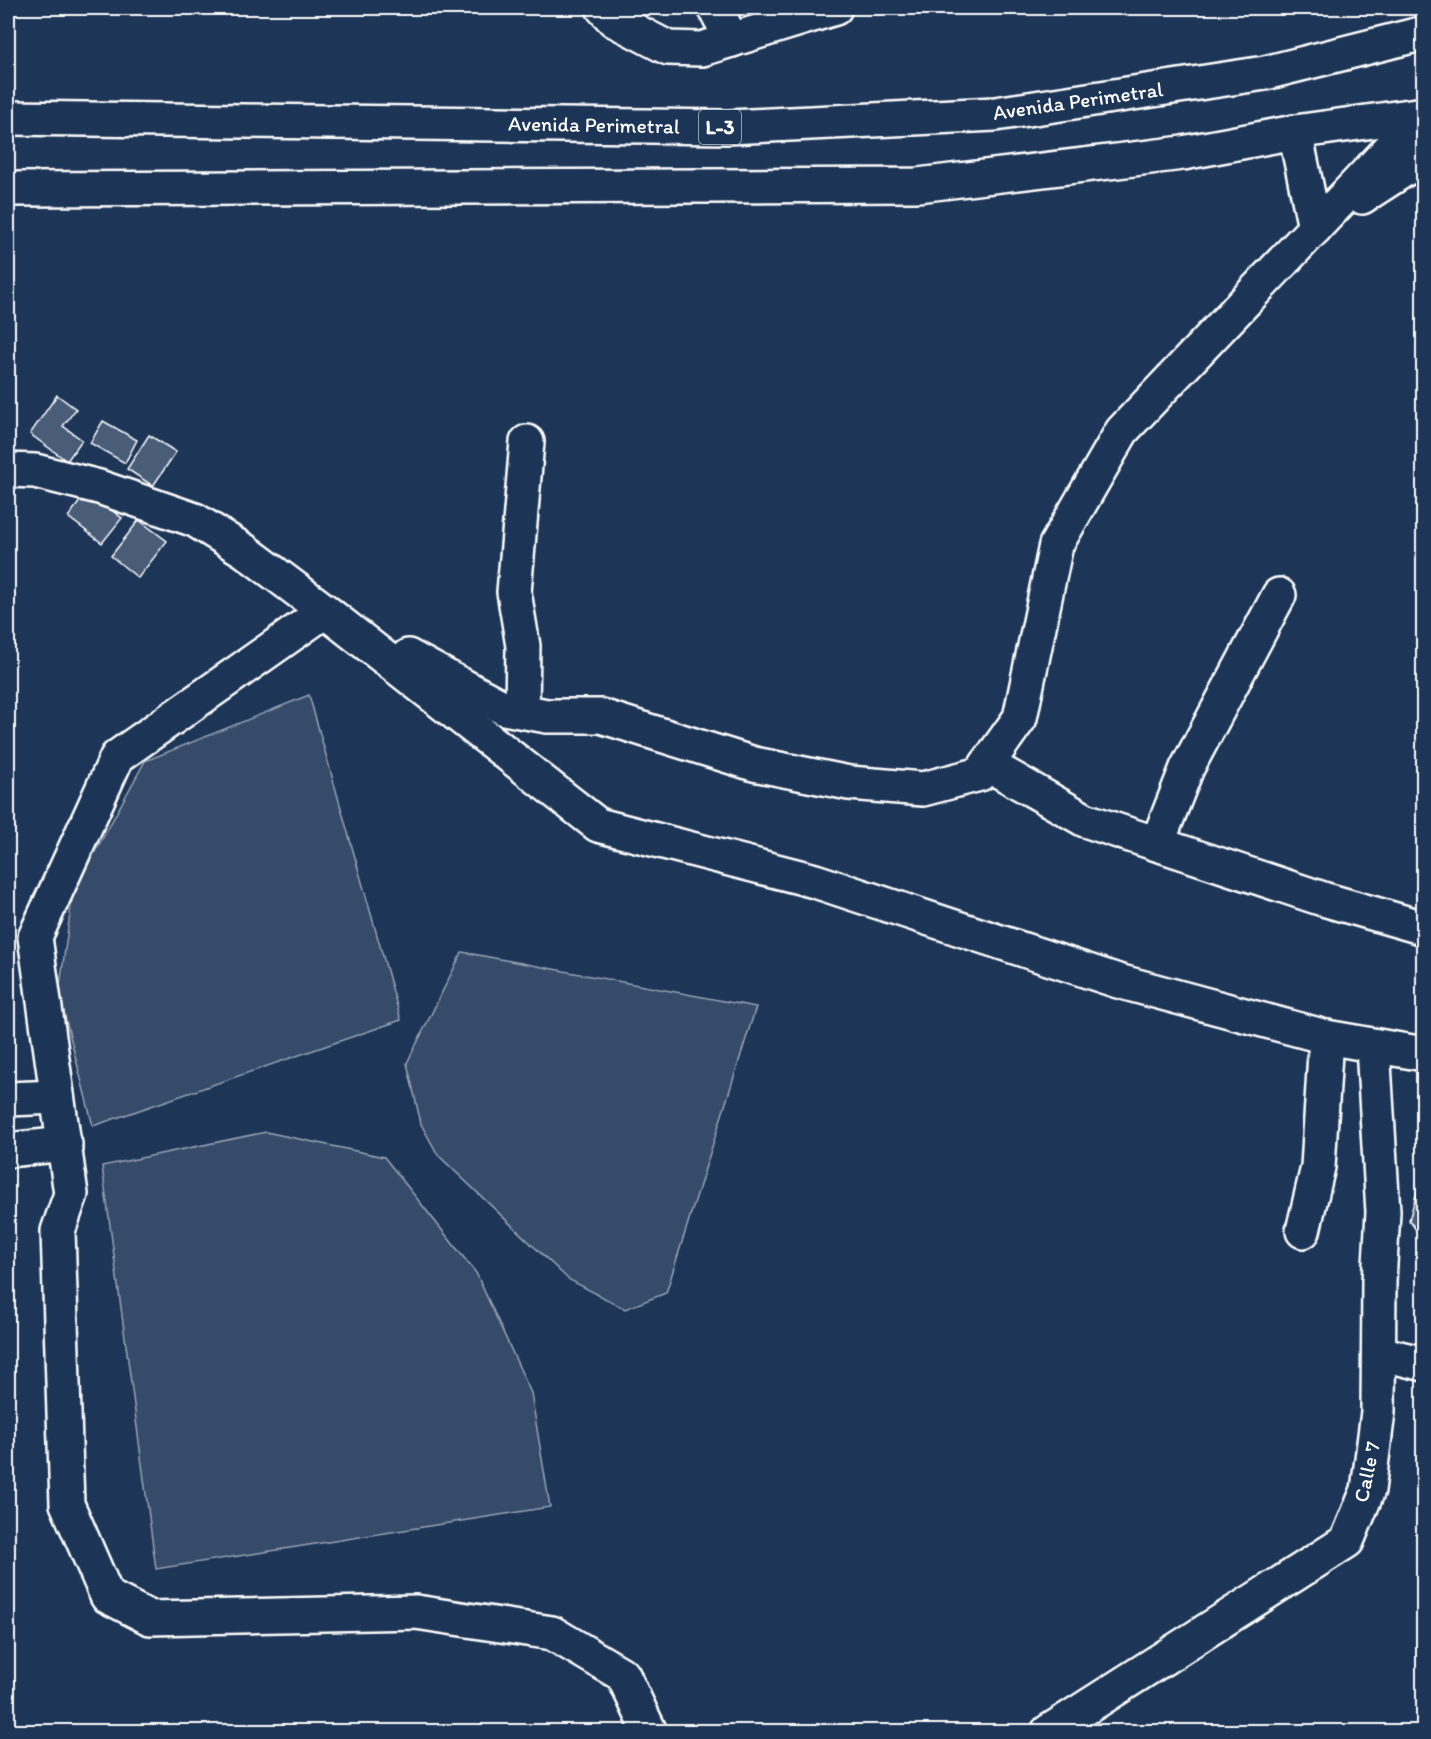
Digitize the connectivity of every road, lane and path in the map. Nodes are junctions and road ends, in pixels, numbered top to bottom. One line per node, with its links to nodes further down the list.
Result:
1 (603, 8): 5 (main road)
2 (715, 8): 5 (main road)
3 (835, 8): 5 (main road)
4 (1424, 33): 7 (main road, Avenida Perimetral / L-3)
5 (732, 40)
6 (1423, 114): 8 (main road); 11 (main road)
7 (8, 118)
8 (1295, 132): 10 (main road); 11 (main road)
9 (1424, 156): 11 (main road)
10 (8, 189)
11 (1315, 228): 17 (main road)
12 (527, 442): 16 (main road)
13 (8, 470): 15 (main road)
14 (1280, 595): 18 (main road)
15 (325, 611): 16 (main road); 20 (main road); 23 (main road)
16 (522, 711): 17 (main road)
17 (987, 764): 18 (main road)
18 (1158, 844): 19 (main road)
19 (1424, 928)
20 (1326, 1037): 21 (main road); 27 (main road)
21 (1373, 1047): 22 (main road); 28 (main road, Calle 7)
22 (1424, 1054)
23 (57, 1097): 24 (main road); 25 (main road)
24 (8, 1099)
25 (64, 1144): 26 (main road); 30 (main road)
26 (8, 1150)
27 (1303, 1231)
28 (1379, 1353): 29 (main road); 31 (main road, Calle 7)
29 (1424, 1364)
30 (650, 1731)
31 (1048, 1731)

